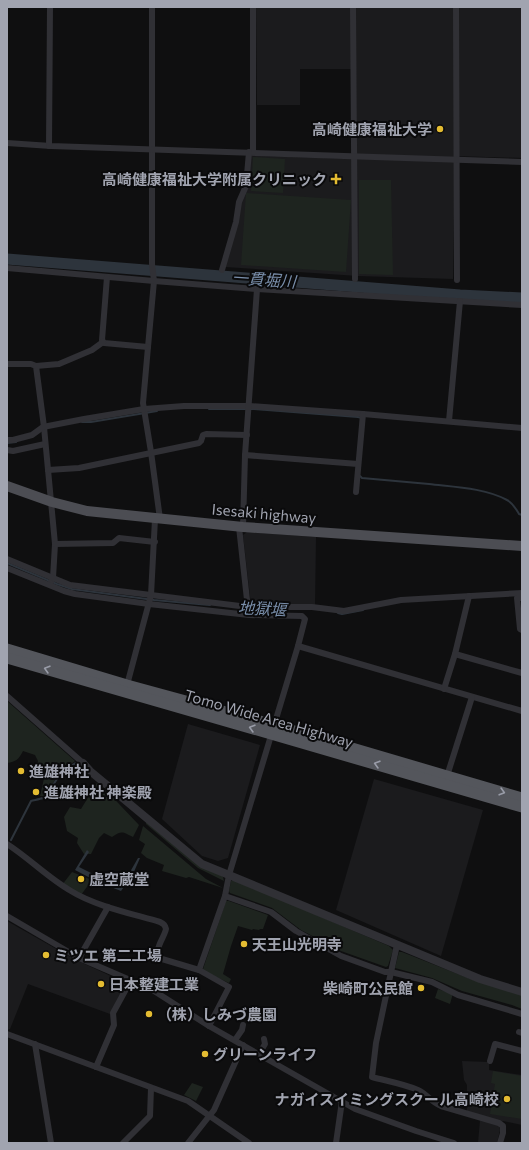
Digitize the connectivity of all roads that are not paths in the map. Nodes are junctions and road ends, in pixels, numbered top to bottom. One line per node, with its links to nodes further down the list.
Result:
1 (50, 7): 7 (street)
2 (152, 7): 8 (street)
3 (253, 7): 9 (street)
4 (352, 7): 10 (street)
5 (456, 7): 11 (street)
6 (7, 143): 7 (street)
7 (49, 146): 8 (street)
8 (151, 149): 9 (street); 17 (street)
9 (251, 152): 10 (street); 14 (street)
10 (354, 155): 11 (street); 16 (street)
11 (458, 159): 12 (street); 18 (street)
12 (522, 162)
13 (7, 268): 15 (street)
14 (222, 270)
15 (107, 277): 17 (street); 22 (street)
16 (355, 279)
17 (153, 280): 19 (street); 23 (street)
18 (457, 280)
19 (257, 289): 20 (street); 26 (street)
20 (460, 301): 21 (street); 29 (street)
21 (522, 305)
22 (103, 342): 23 (street); 25 (street)
23 (148, 347): 27 (street)
24 (7, 364): 25 (street)
25 (36, 366): 30 (street)
26 (249, 406): 27 (street); 28 (street); 32 (street)
27 (144, 409): 30 (street); 36 (street)
28 (363, 414): 29 (street); 38 (street)
29 (449, 422): 31 (street)
30 (44, 427): 33 (street); 34 (street)
31 (522, 428)
32 (247, 435): 36 (street); 37 (street)
33 (7, 440)
34 (45, 444): 35 (street); 39 (street)
35 (7, 450)
36 (151, 452): 39 (street); 43 (street)
37 (245, 455): 38 (street); 44 (street)
38 (358, 464): 41 (street)
39 (48, 470): 42 (street)
40 (7, 486): 42 (main road, Isesaki highway)
41 (356, 492)
42 (52, 502): 43 (main road, Isesaki highway); 46 (street)
43 (158, 519): 44 (main road, Isesaki highway); 45 (street)
44 (241, 527): 47 (main road, Isesaki highway); 57 (street)
45 (154, 542): 46 (street); 53 (street)
46 (55, 544): 50 (street)
47 (522, 546)
48 (7, 559): 50 (street)
49 (7, 568): 51 (street)
50 (53, 578): 51 (street); 53 (street)
51 (50, 585): 56 (street)
52 (522, 593): 54 (street)
53 (151, 595): 56 (street); 57 (street)
54 (469, 596): 57 (street); 62 (street)
55 (522, 598): 59 (street)
56 (149, 604): 58 (street); 65 (street)
57 (248, 606): 58 (street)
58 (249, 615): 60 (street)
59 (522, 630)
60 (298, 646): 66 (street); 70 (street)
61 (7, 649): 65 (highway, Tomo Wide Area Highway)
62 (455, 654): 64 (street); 66 (street)
63 (7, 658): 70 (highway, Tomo Wide Area Highway, one-way to 63)
64 (522, 673)
65 (127, 685): 70 (highway, Tomo Wide Area Highway)
66 (444, 689): 68 (street)
67 (7, 696): 71 (street)
68 (472, 697): 69 (street); 72 (street)
69 (522, 711)
70 (273, 729): 72 (highway, Tomo Wide Area Highway); 74 (highway, Tomo Wide Area Highway, one-way to 70); 76 (street)
71 (83, 763): 76 (street)
72 (447, 776): 73 (highway, Tomo Wide Area Highway, one-way to 73)
73 (522, 798)
74 (522, 807)
75 (7, 844): 78 (street)
76 (229, 875): 77 (street); 80 (street)
77 (225, 896): 82 (street); 83 (street)
78 (108, 907): 81 (street); 82 (street)
79 (7, 916): 81 (street)
80 (397, 945): 83 (street); 85 (street)
81 (79, 958): 84 (street)
82 (199, 970): 88 (street)
83 (391, 972): 86 (street); 107 (street)
84 (131, 980): 88 (street); 97 (street)
85 (522, 992)
86 (522, 1014)
87 (243, 1025): 91 (street)
88 (210, 1026): 91 (street)
89 (7, 1034): 92 (street)
90 (264, 1038): 95 (street)
91 (235, 1040): 93 (street)
92 (34, 1044): 97 (street); 101 (street)
93 (243, 1045): 95 (street); 100 (street)
94 (522, 1051): 96 (street)
95 (260, 1054): 99 (street)
96 (490, 1061)
97 (96, 1067): 98 (street)
98 (151, 1088): 100 (street); 102 (street)
99 (342, 1101): 105 (street); 106 (street)
100 (210, 1116): 103 (street); 104 (street)
101 (51, 1143)
102 (123, 1143)
103 (188, 1143)
104 (249, 1143)
105 (336, 1143)
106 (454, 1143)
107 (500, 1143)

